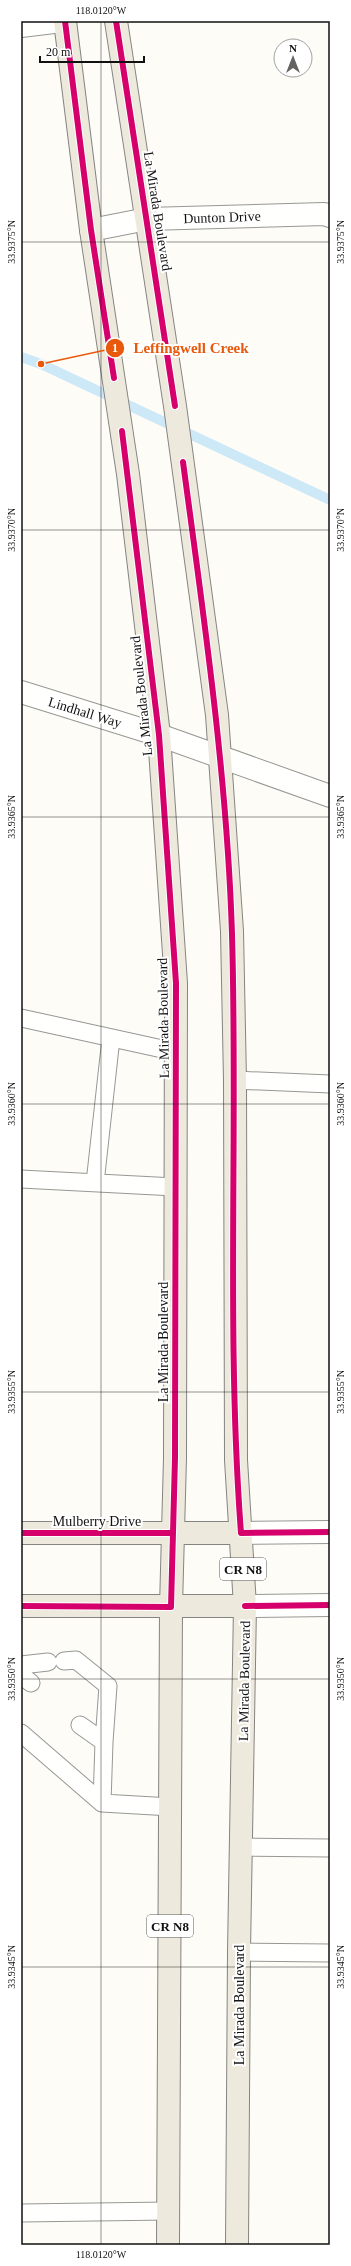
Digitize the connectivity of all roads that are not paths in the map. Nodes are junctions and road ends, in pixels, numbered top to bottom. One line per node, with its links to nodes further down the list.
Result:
1 (62, 21): 4 (street)
2 (65, 21): 7 (main road, La Mirada Boulevard / CR N8)
3 (116, 21): 6 (main road, La Mirada Boulevard / CR N8)
4 (21, 26)
5 (330, 216): 6 (street, Dunton Drive)
6 (147, 219): 7 (street, Dunton Drive); 10 (main road, La Mirada Boulevard / CR N8)
7 (91, 230): 9 (main road, La Mirada Boulevard / CR N8)
8 (21, 692): 9 (street, Lindhall Way)
9 (158, 735): 10 (street, Lindhall Way); 14 (main road, La Mirada Boulevard / CR N8)
10 (221, 757): 11 (street, Lindhall Way); 15 (main road, La Mirada Boulevard / CR N8)
11 (330, 796)
12 (21, 1018): 13 (lane)
13 (111, 1038): 14 (lane); 18 (lane)
14 (176, 1052): 19 (main road, La Mirada Boulevard / CR N8)
15 (235, 1080): 16 (lane); 23 (main road, La Mirada Boulevard / CR N8)
16 (330, 1084)
17 (21, 1179): 18 (lane)
18 (95, 1183): 19 (lane)
19 (175, 1187): 22 (main road, La Mirada Boulevard / CR N8)
20 (330, 1532): 23 (street, Mulberry Drive)
21 (21, 1533): 22 (main road, Mulberry Drive)
22 (173, 1533): 23 (main road, Mulberry Drive); 27 (main road, La Mirada Boulevard / CR N8)
23 (241, 1533): 26 (main road, La Mirada Boulevard / CR N8)
24 (330, 1605): 26 (street)
25 (21, 1606): 27 (main road)
26 (245, 1606): 27 (main road); 34 (main road, La Mirada Boulevard / CR N8)
27 (170, 1607): 33 (main road, La Mirada Boulevard / CR N8)
28 (21, 1665): 31 (lane)
29 (80, 1725): 31 (lane)
30 (21, 1733): 32 (lane)
31 (104, 1742): 32 (lane)
32 (102, 1803): 33 (lane)
33 (170, 1807): 38 (main road, La Mirada Boulevard / CR N8)
34 (240, 1847): 35 (lane); 36 (main road, La Mirada Boulevard / CR N8)
35 (330, 1848)
36 (239, 1952): 37 (lane); 41 (main road, La Mirada Boulevard / CR N8)
37 (330, 1952)
38 (168, 2211): 39 (lane); 40 (main road, La Mirada Boulevard / CR N8)
39 (21, 2213)
40 (168, 2245)
41 (237, 2245)

